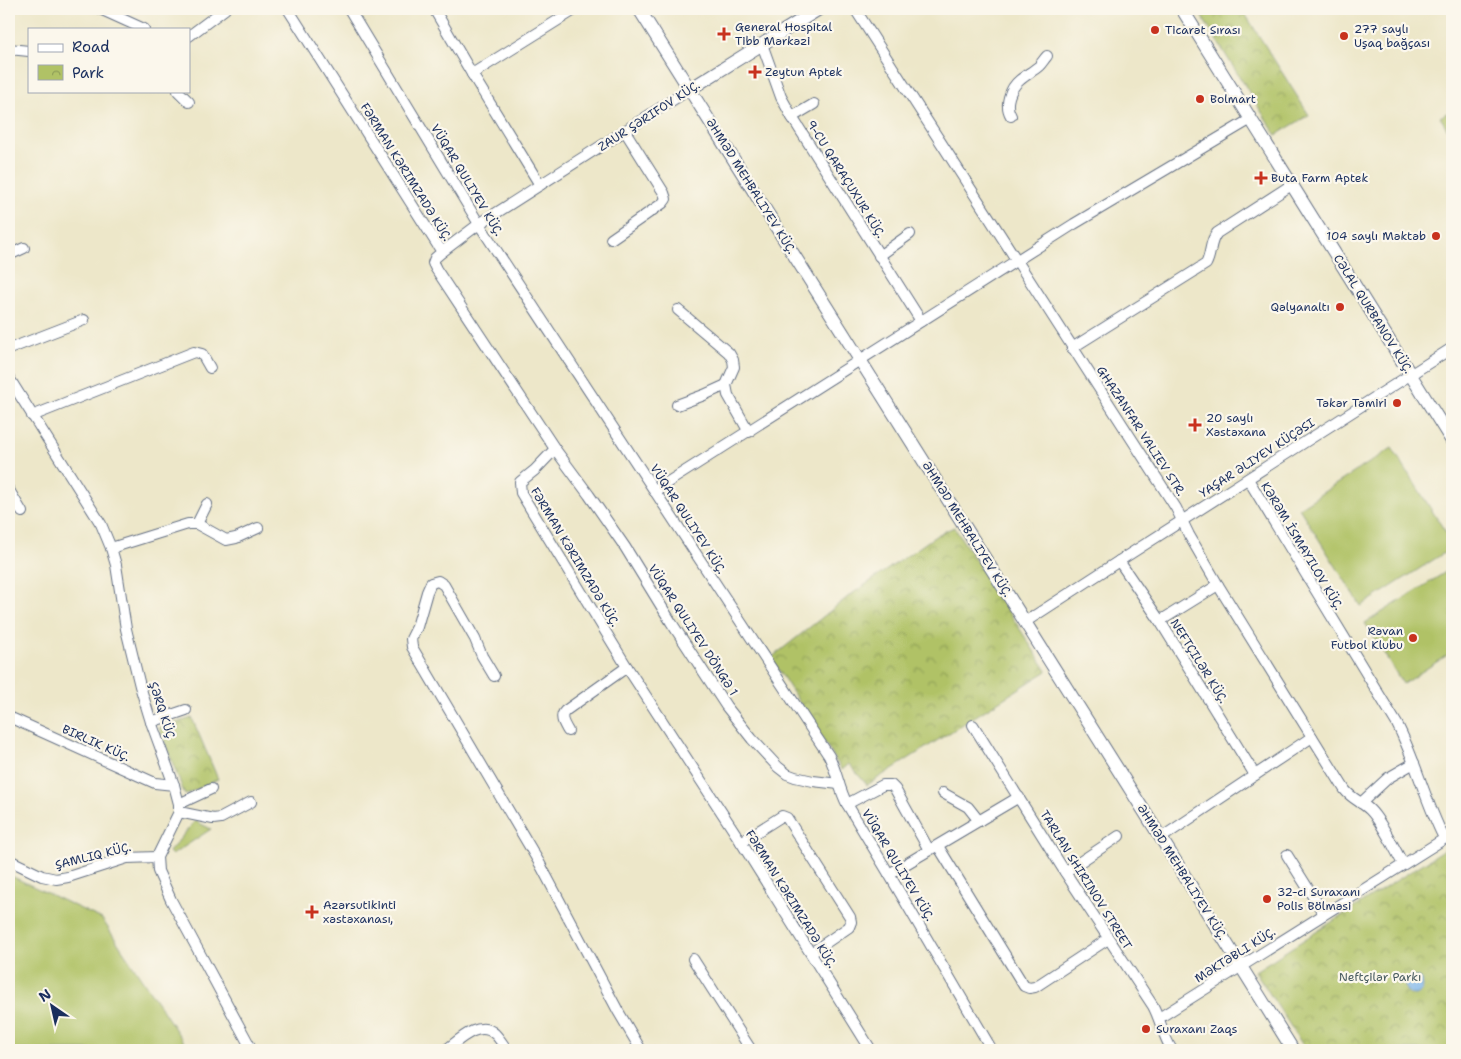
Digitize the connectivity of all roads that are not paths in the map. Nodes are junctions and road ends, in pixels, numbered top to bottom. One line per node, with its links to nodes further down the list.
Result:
1 (100, 9): 11 (street)
2 (225, 9): 12 (street)
3 (288, 9): 32 (street, FƏRMAN KƏRIMZADƏ KÜÇ.)
4 (349, 9): 28 (street, VÜQAR QULIYEV KÜÇ.)
5 (434, 9): 17 (street)
6 (576, 9): 17 (street)
7 (639, 9): 18 (street)
8 (819, 9): 13 (street, ZAUR ŞƏRIFOV KÜÇ.)
9 (855, 9): 35 (street, GHAZANFAR VALIEV STR.)
10 (1182, 9): 24 (street, CƏLAL QURBANOV KÜÇ.)
11 (142, 28)
12 (190, 35)
13 (762, 44): 18 (street, ZAUR ŞƏRIFOV KÜÇ.); 22 (street, 9-CU QARAÇUXUR KÜÇ.)
14 (9, 50): 15 (street)
15 (28, 51)
16 (1047, 56): 23 (street)
17 (472, 74): 27 (street)
18 (690, 90): 25 (street, ZAUR ŞƏRIFOV KÜÇ.); 42 (street)
19 (179, 92): 20 (street)
20 (190, 102)
21 (814, 104): 22 (street)
22 (792, 116): 34 (street, 9-CU QARAÇUXUR KÜÇ.)
23 (1011, 116)
24 (1251, 118): 26 (street, CƏLAL QURBANOV KÜÇ.); 35 (street)
25 (625, 131): 27 (street, ZAUR ŞƏRIFOV KÜÇ.); 30 (street)
26 (1293, 184): 39 (street); 44 (street, CƏLAL QURBANOV KÜÇ.)
27 (540, 185): 28 (street, ZAUR ŞƏRIFOV KÜÇ.)
28 (479, 224): 32 (street, ZAUR ŞƏRIFOV KÜÇ.); 54 (street, VÜQAR QULIYEV KÜÇ.)
29 (910, 234): 34 (street)
30 (610, 240)
31 (24, 248): 33 (street)
32 (442, 252): 51 (street, FƏRMAN KƏRIMZADƏ KÜÇ.)
33 (9, 255)
34 (879, 256): 38 (street, 9-CU QARAÇUXUR KÜÇ.)
35 (1016, 260): 38 (street); 39 (street, GHAZANFAR VALIEV STR.)
36 (678, 310): 46 (street)
37 (84, 320): 41 (street)
38 (921, 321): 42 (street)
39 (1072, 348): 57 (street, GHAZANFAR VALIEV STR.)
40 (1452, 348): 44 (street, YAŞAR ƏLIYEV KÜÇƏSI)
41 (9, 349)
42 (860, 360): 49 (street); 64 (street)
43 (210, 368): 48 (street)
44 (1411, 375): 50 (street, CƏLAL QURBANOV KÜÇ.); 52 (street, YAŞAR ƏLIYEV KÜÇƏSI)
45 (9, 378): 48 (street, ŞƏRQ KÜÇ)
46 (726, 385): 47 (street); 49 (street)
47 (677, 405)
48 (32, 416): 60 (street, ŞƏRQ KÜÇ)
49 (749, 432): 54 (street)
50 (1452, 441)
51 (555, 449): 65 (street, FƏRMAN KƏRIMZADƏ KÜÇ.); 75 (street, VÜQAR QULIYEV DÖNGƏ 1)
52 (1248, 479): 57 (street, YAŞAR ƏLIYEV KÜÇƏSI); 73 (street)
53 (9, 490): 56 (street)
54 (654, 491): 75 (street, VÜQAR QULIYEV KÜÇ.)
55 (207, 504): 58 (street)
56 (22, 512)
57 (1182, 521): 61 (street, YAŞAR ƏLIYEV KÜÇƏSI); 62 (street, GHAZANFAR VALIEV STR.)
58 (197, 524): 59 (street); 60 (street)
59 (258, 528)
60 (111, 548): 69 (street, ŞƏRQ KÜÇ)
61 (1119, 561): 63 (street, NEFTÇILƏR KÜÇ.); 64 (street, YAŞAR ƏLIYEV KÜÇƏSI)
62 (1218, 585): 63 (street); 72 (street, GHAZANFAR VALIEV STR.)
63 (1160, 621): 74 (street, NEFTÇILƏR KÜÇ.)
64 (1026, 622): 87 (street)
65 (627, 667): 71 (street); 88 (street, FƏRMAN KƏRIMZADƏ KÜÇ.)
66 (494, 676): 105 (street)
67 (186, 710): 69 (street)
68 (9, 717): 76 (street, BIRLIK KÜÇ.)
69 (151, 722): 76 (street, ŞƏRQ KÜÇ)
70 (973, 725): 79 (street, TARLAN SHIRINOV STREET)
71 (568, 731)
72 (1312, 737): 74 (street); 81 (street, GHAZANFAR VALIEV STR.)
73 (1414, 763): 81 (street); 86 (street)
74 (1255, 775): 87 (street)
75 (839, 784): 82 (street, VÜQAR QULIYEV KÜÇ.)
76 (174, 785): 83 (street, ŞƏRQ KÜÇ)
77 (211, 789): 83 (street)
78 (944, 793): 84 (street)
79 (1019, 797): 84 (street); 94 (street, TARLAN SHIRINOV STREET)
80 (250, 802): 83 (street)
81 (1361, 803): 93 (street, GHAZANFAR VALIEV STR.)
82 (847, 804): 89 (street); 95 (street, VÜQAR QULIYEV KÜÇ.)
83 (179, 808): 91 (street)
84 (979, 821): 89 (street)
85 (1119, 836): 94 (street)
86 (1448, 836): 93 (street, MƏKTƏBLI KÜÇ.)
87 (1161, 838): 100 (street)
88 (740, 842): 98 (street, FƏRMAN KƏRIMZADƏ KÜÇ.); 98 (street)
89 (934, 848): 95 (street); 97 (street)
90 (1287, 855): 96 (street)
91 (157, 857): 92 (street); 102 (street)
92 (9, 860)
93 (1403, 864): 96 (street, MƏKTƏBLI KÜÇ.)
94 (1064, 872): 97 (street, TARLAN SHIRINOV STREET)
95 (889, 874): 108 (street, VÜQAR QULIYEV KÜÇ.)
96 (1324, 914): 100 (street, MƏKTƏBLI KÜÇ.)
97 (1108, 939): 101 (street, TARLAN SHIRINOV STREET)
98 (811, 953): 107 (street, FƏRMAN KƏRIMZADƏ KÜÇ.)
99 (693, 959): 106 (street)
100 (1242, 966): 101 (street, MƏKTƏBLI KÜÇ.); 110 (street)
101 (1158, 1018): 109 (street, TARLAN SHIRINOV STREET)
102 (252, 1050)
103 (446, 1050): 104 (street)
104 (507, 1050)
105 (641, 1050)
106 (751, 1050)
107 (871, 1050)
108 (992, 1050)
109 (1172, 1050)
110 (1293, 1050)

